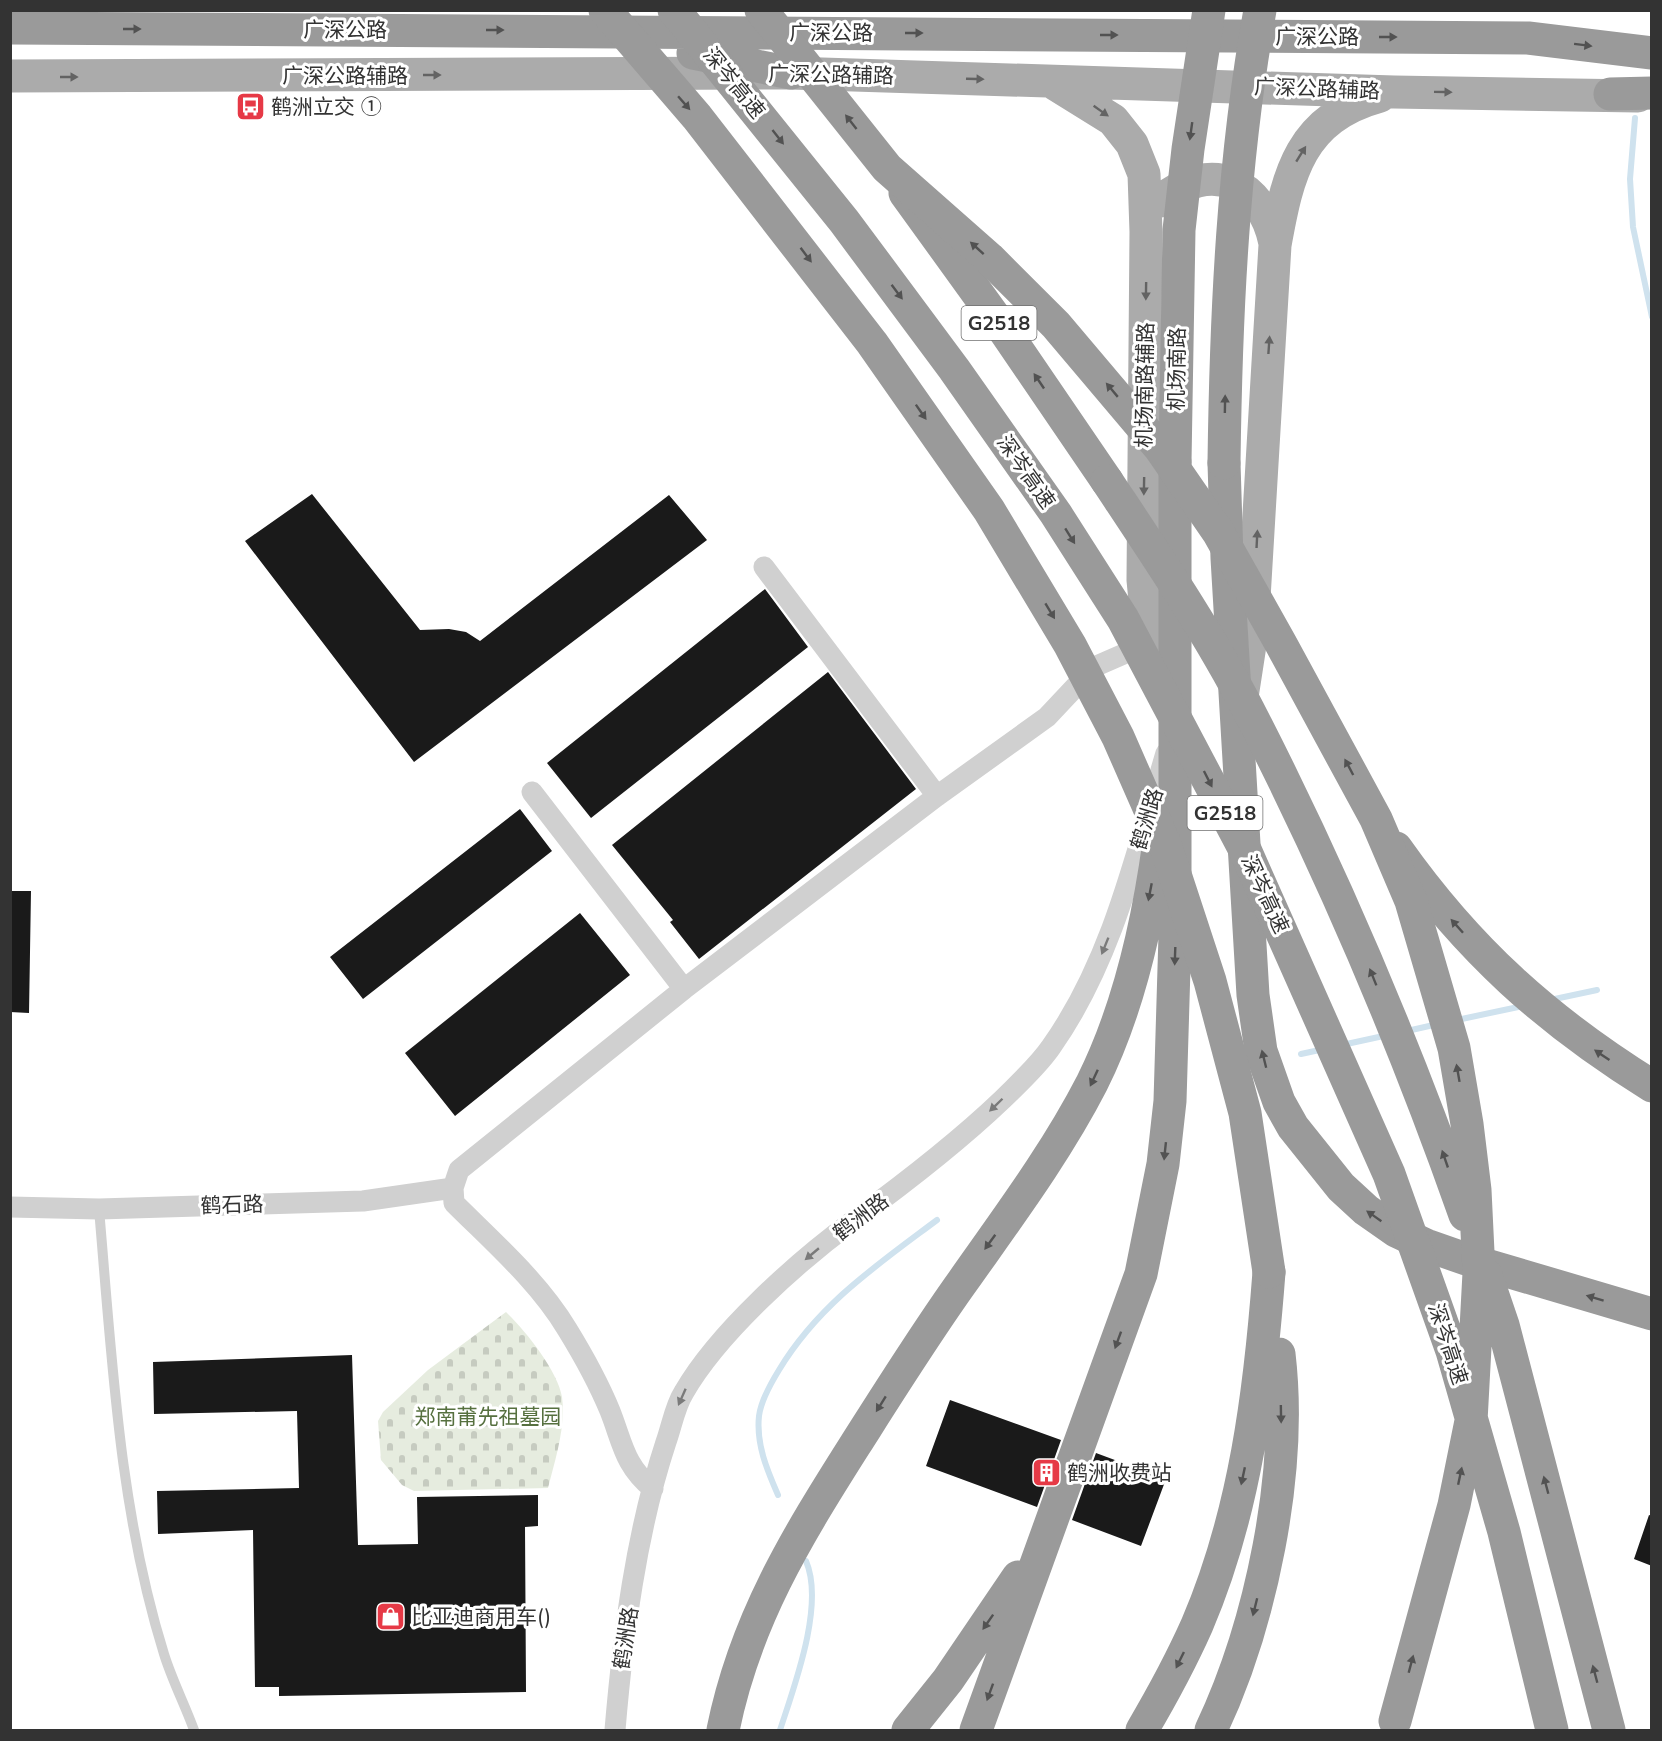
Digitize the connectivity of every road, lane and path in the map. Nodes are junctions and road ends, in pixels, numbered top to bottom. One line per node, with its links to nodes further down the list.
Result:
1 (674, 10): 41 (highway, 深岑高速 / G2518, one-way to 41, bridge)
2 (761, 10): 14 (highway, G2518, one-way to 2, bridge)
3 (1209, 10): 20 (highway, 机场南路, one-way to 20, bridge)
4 (1260, 10): 19 (highway, one-way to 4, bridge)
5 (594, 21): 6 (highway, 广深公路, one-way to 5); 7 (highway, 广深公路, one-way to 7); 8 (highway); 29 (highway, one-way to 29, bridge)
6 (10, 28)
7 (1652, 53)
8 (791, 73): 9 (main road, 广深公路辅路, one-way to 8); 10 (main road, 广深公路辅路, one-way to 10)
9 (10, 76)
10 (1050, 81): 11 (main road, 广深公路辅路); 15 (main road, 机场南路辅路, one-way to 15)
11 (1394, 92): 12 (main road, 广深公路辅路, one-way to 12); 16 (main road, one-way to 11)
12 (1610, 94): 13 (highway)
13 (1652, 95)
14 (887, 168): 23 (highway, one-way to 14, bridge); 42 (highway, G2518, one-way to 14, bridge)
15 (1146, 232): 16 (main road); 18 (main road, 机场南路辅路, one-way to 18)
16 (1275, 245): 19 (main road, one-way to 16)
17 (764, 567): 22 (street)
18 (1149, 642): 20 (main road, 机场南路辅路); 22 (street)
19 (1238, 723): 30 (highway, one-way to 19)
20 (1173, 730): 31 (street, 鹤洲路, one-way to 31); 32 (highway, one-way to 32); 35 (highway, one-way to 35)
21 (532, 792): 24 (street)
22 (937, 796): 24 (street)
23 (1376, 819): 25 (highway, one-way to 23, bridge); 40 (highway, one-way to 23, bridge)
24 (684, 989): 26 (street)
25 (1652, 1086)
26 (453, 1188): 28 (street, 鹤石路); 31 (street)
27 (10, 1207): 28 (street, 鹤石路)
28 (99, 1209): 33 (lane)
29 (1269, 1272): 38 (highway, one-way to 38); 39 (highway, one-way to 39)
30 (1652, 1314)
31 (653, 1489): 34 (street, 鹤洲路)
32 (1053, 1519): 36 (highway, one-way to 36); 37 (highway, one-way to 37)
33 (194, 1731)
34 (615, 1731)
35 (723, 1731)
36 (908, 1731)
37 (976, 1731)
38 (1142, 1731)
39 (1211, 1731)
40 (1393, 1731)
41 (1552, 1731)
42 (1609, 1731)

